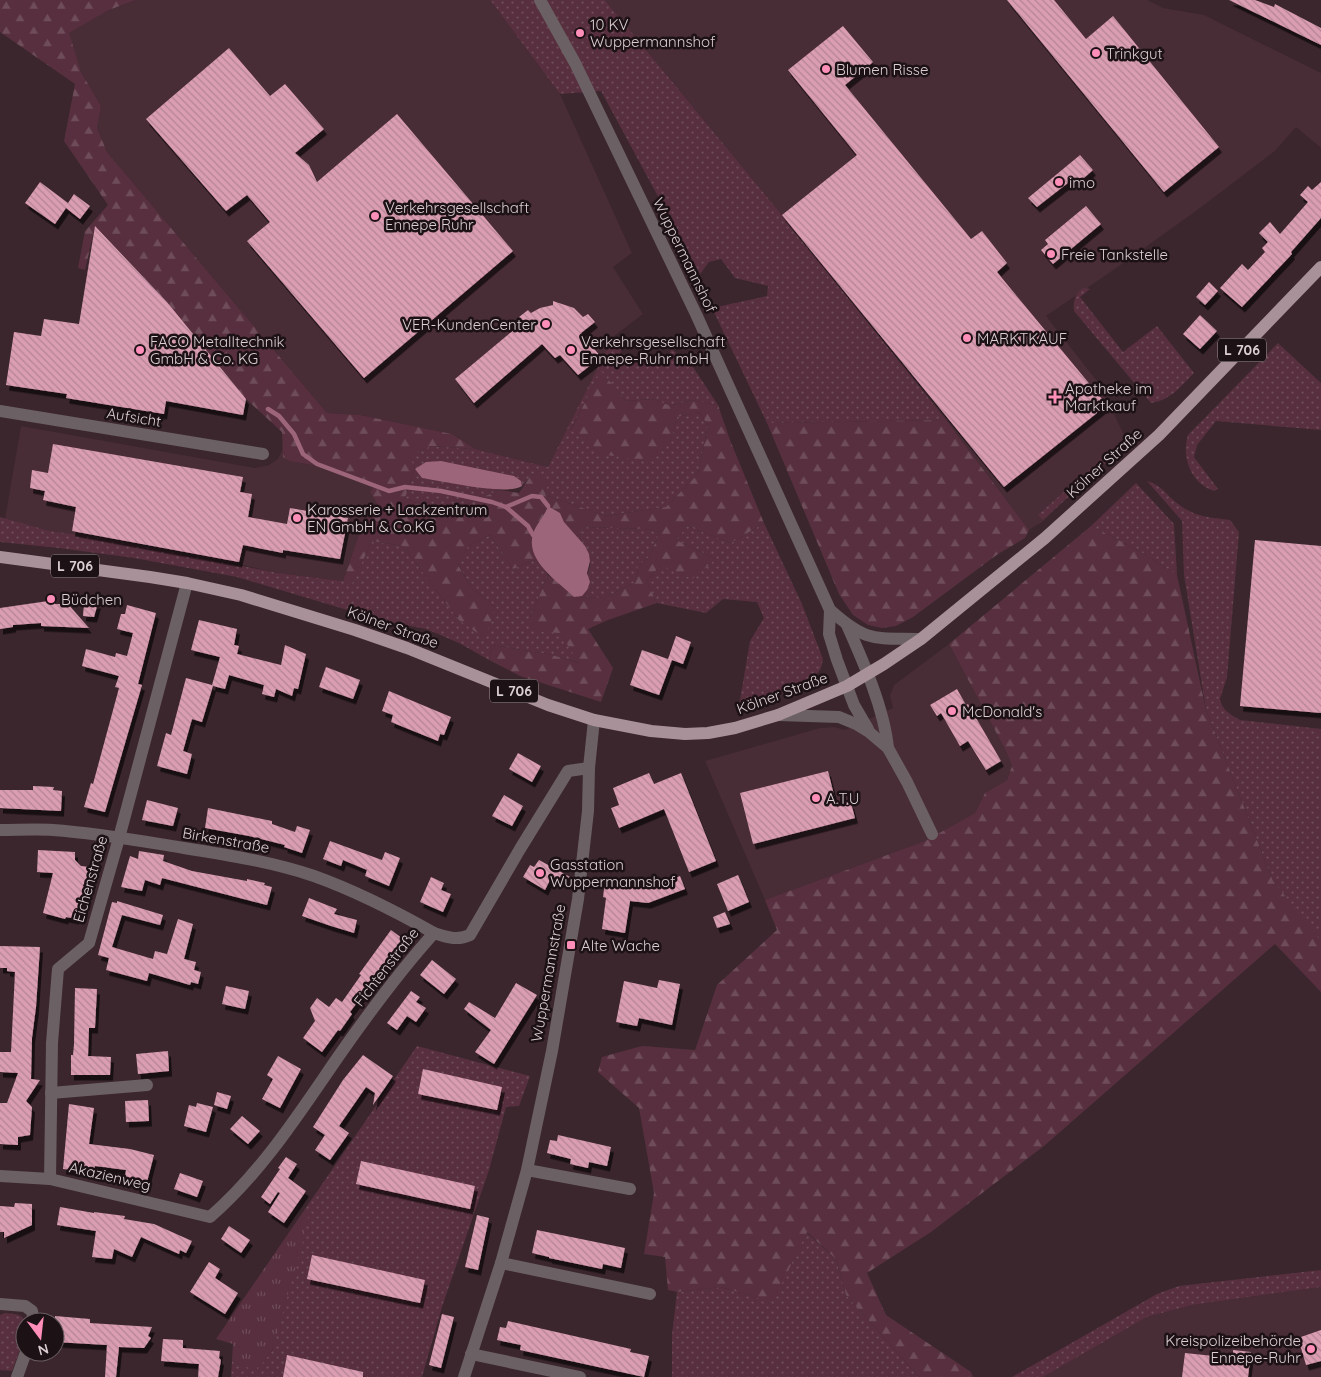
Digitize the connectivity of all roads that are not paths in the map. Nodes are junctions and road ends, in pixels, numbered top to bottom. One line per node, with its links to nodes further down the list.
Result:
1 (540, 0): 7 (street, Wuppermannshof)
2 (1321, 267): 9 (main road, Kölner Straße / L 706)
3 (0, 411): 4 (street, Aufsicht)
4 (264, 454)
5 (0, 557): 6 (main road, Kölner Straße / L 706)
6 (187, 583): 13 (main road, Kölner Straße / L 706); 19 (street, Eichenstraße)
7 (830, 610): 8 (street, Wuppermannshof); 11 (street, Wuppermannshof)
8 (847, 625): 9 (street, Wuppermannshof); 10 (street, Wuppermannshof)
9 (922, 639): 10 (main road, Kölner Straße / L 706)
10 (867, 674): 11 (main road, Kölner Straße / L 706); 15 (street, Wuppermannshof)
11 (847, 686): 12 (main road, Kölner Straße / L 706); 14 (street, Wuppermannshof)
12 (778, 715): 13 (main road, Kölner Straße / L 706); 14 (street, Wuppermannshof)
13 (594, 720): 16 (street, Wuppermannstraße)
14 (869, 732): 15 (street, Wuppermannshof)
15 (888, 748): 18 (street, Wuppermannshof)
16 (589, 768): 20 (street, Fichtenstraße); 23 (street, Wuppermannstraße)
17 (0, 830): 19 (street, Birkenstraße)
18 (932, 834)
19 (119, 838): 20 (street, Birkenstraße); 22 (street, Eichenstraße)
20 (434, 933): 27 (street, Fichtenstraße)
21 (147, 1085): 22 (street)
22 (51, 1093): 25 (street, Eichenstraße)
23 (527, 1170): 26 (street); 28 (street, Wuppermannstraße)
24 (0, 1176): 25 (street, Akazienweg)
25 (50, 1179): 27 (street, Akazienweg)
26 (630, 1190)
27 (210, 1217)
28 (500, 1263): 29 (street); 32 (street, Wuppermannstraße)
29 (650, 1294)
30 (0, 1304): 31 (street)
31 (32, 1312)
32 (471, 1354): 35 (street, Wuppermannstraße); 36 (street)
33 (22, 1362): 34 (street)
34 (17, 1377)
35 (464, 1377)
36 (580, 1377)

